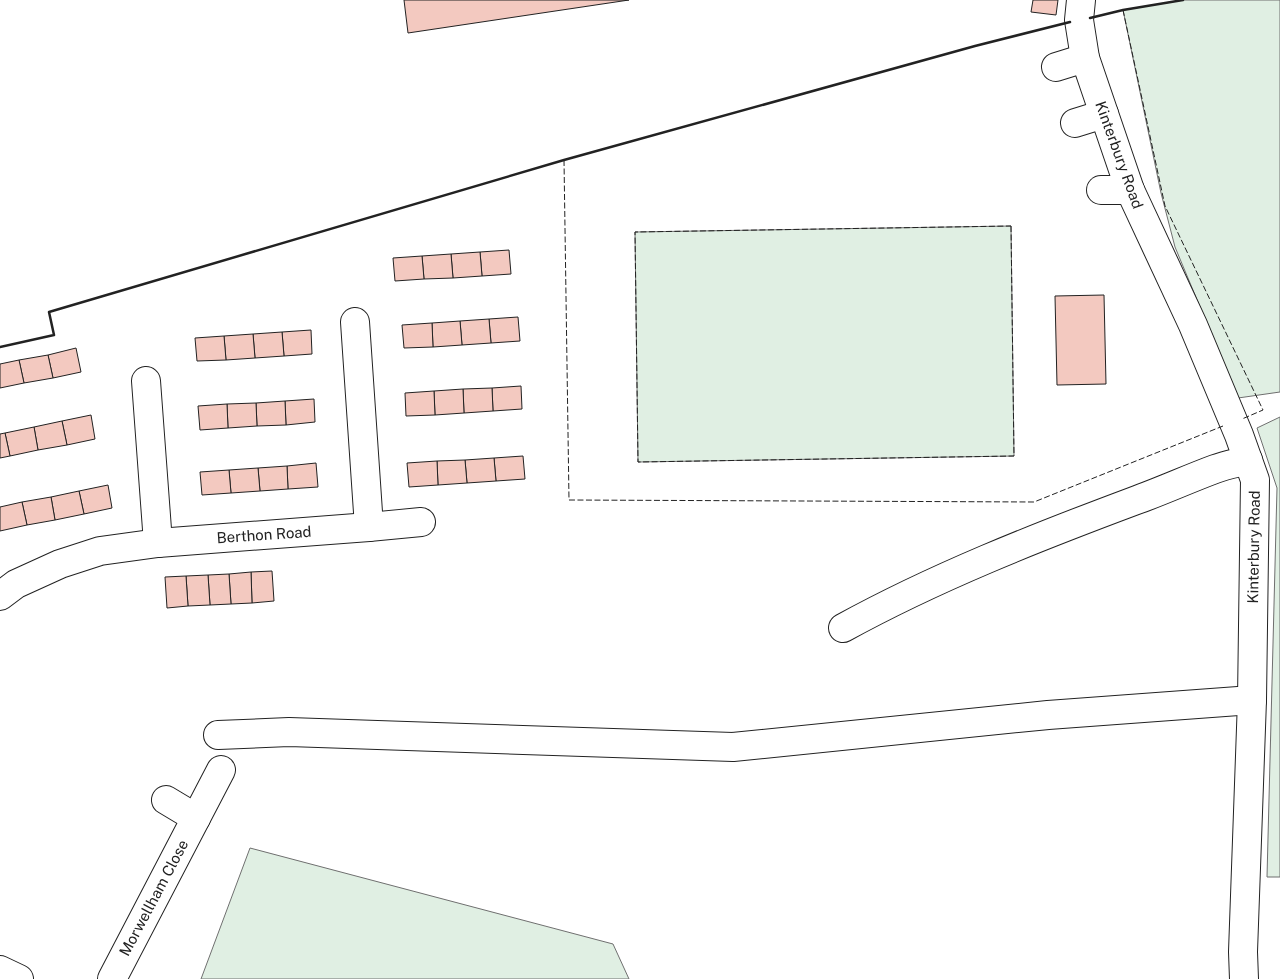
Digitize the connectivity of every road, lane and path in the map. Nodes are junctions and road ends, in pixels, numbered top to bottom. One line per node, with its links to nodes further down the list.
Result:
1 (1081, 0): 2 (street, Kinterbury Road)
2 (1085, 58): 3 (street); 4 (street, Kinterbury Road)
3 (1056, 67)
4 (1104, 114): 5 (street); 7 (street, Kinterbury Road)
5 (1075, 123)
6 (1101, 190): 7 (street)
7 (1130, 190): 10 (street, Kinterbury Road)
8 (355, 322): 12 (street)
9 (146, 381): 13 (street)
10 (1248, 460): 15 (street); 16 (street, Kinterbury Road)
11 (421, 522): 12 (street, Berthon Road)
12 (369, 527): 13 (street, Berthon Road)
13 (158, 543): 14 (street, Berthon Road)
14 (0, 596)
15 (843, 628)
16 (1252, 700): 17 (street); 24 (street, Kinterbury Road)
17 (218, 735)
18 (221, 770): 20 (street, Morwellham Close)
19 (166, 800): 20 (street)
20 (196, 818): 23 (street, Morwellham Close)
21 (0, 970): 22 (street)
22 (19, 979)
23 (112, 979)
24 (1244, 979)

